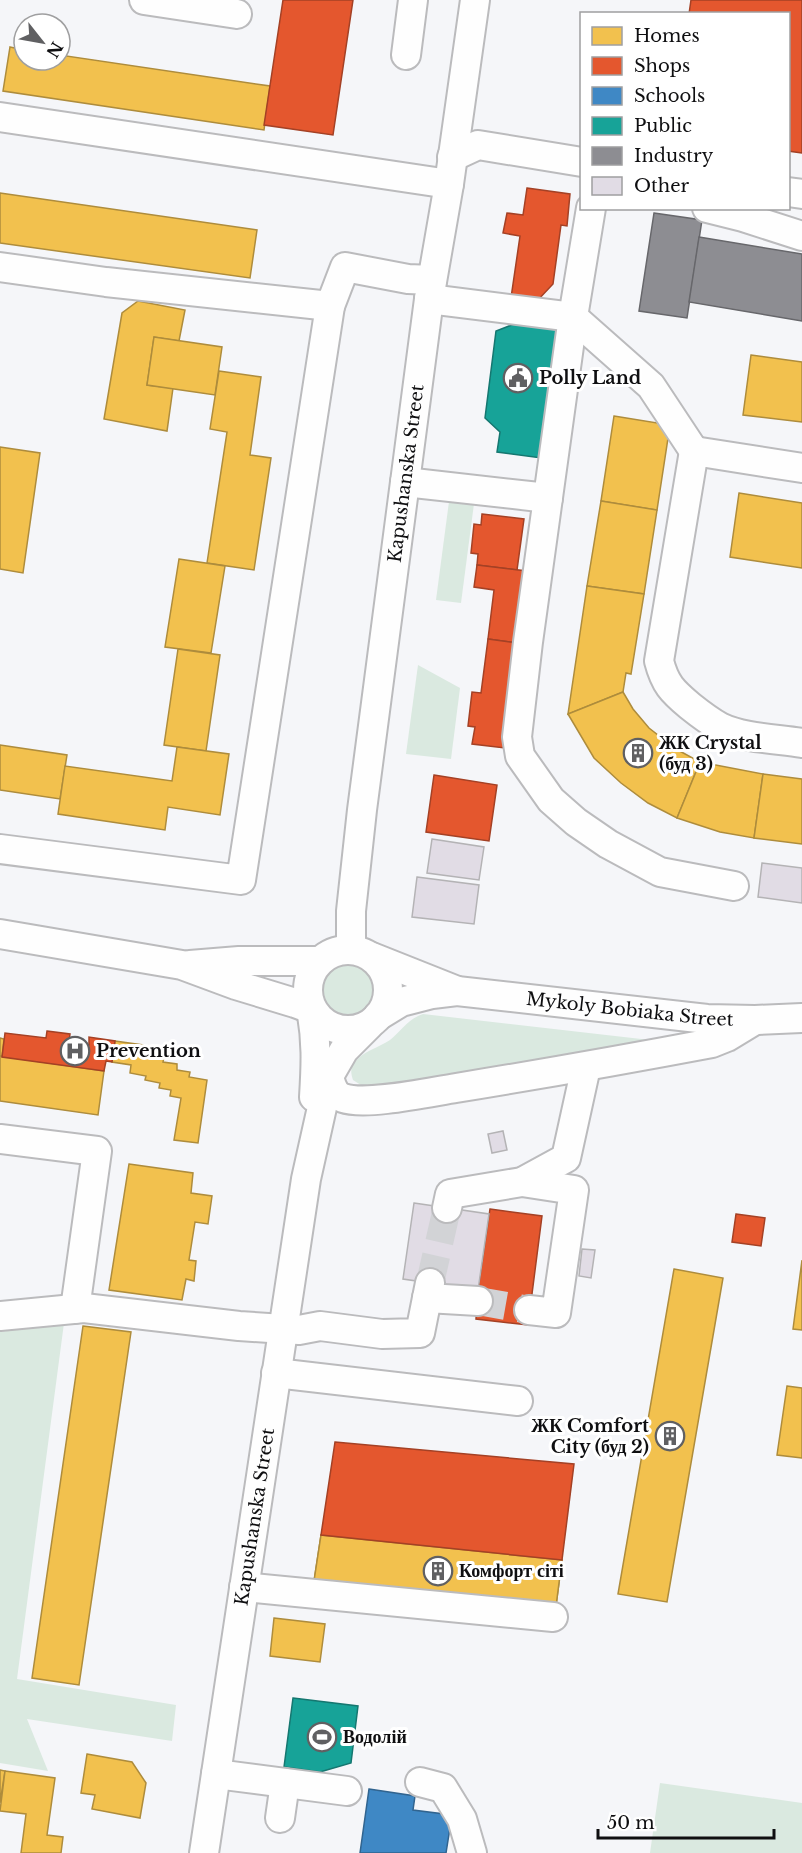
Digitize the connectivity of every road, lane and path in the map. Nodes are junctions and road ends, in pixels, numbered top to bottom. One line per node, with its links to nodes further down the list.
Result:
1 (144, 0): 4 (street)
2 (413, 0): 5 (street)
3 (475, 0): 8 (street, Kapushanska Street)
4 (237, 14)
5 (406, 55)
6 (0, 117): 8 (street)
7 (580, 162): 8 (street)
8 (450, 171): 13 (street, Kapushanska Street)
9 (591, 210): 15 (street)
10 (715, 210): 11 (street)
11 (802, 236)
12 (0, 267): 14 (street)
13 (431, 290): 14 (street); 15 (street); 18 (street, Kapushanska Street)
14 (330, 306): 21 (street)
15 (573, 317): 16 (street); 19 (street)
16 (694, 451): 17 (street); 20 (street)
17 (802, 468)
18 (405, 482): 19 (street); 24 (street, Kapushanska Street)
19 (548, 498): 22 (street)
20 (802, 743)
21 (0, 849)
22 (735, 886)
23 (0, 934): 26 (street)
24 (361, 953): 25 (street); 27 (street, Mykoly Bobiaka Street); 30 (street)
25 (320, 961): 26 (street); 28 (street)
26 (182, 965): 28 (street)
27 (457, 991): 30 (street, Mykoly Bobiaka Street); 31 (street, Mykoly Bobiaka Street)
28 (311, 1009): 30 (street); 36 (street, Kapushanska Street)
29 (802, 1018): 31 (street, Mykoly Bobiaka Street)
30 (374, 1020): 33 (street, Kapushanska Street)
31 (755, 1020): 32 (street)
32 (586, 1067): 34 (street); 37 (street)
33 (329, 1076): 34 (street); 36 (street, Kapushanska Street)
34 (362, 1101): 36 (street)
35 (0, 1139): 40 (street)
36 (306, 1179): 43 (street, Kapushanska Street)
37 (522, 1182): 38 (street); 41 (street)
38 (447, 1208)
39 (478, 1301): 43 (street)
40 (75, 1309): 42 (street); 43 (street)
41 (530, 1310)
42 (0, 1317)
43 (283, 1329): 44 (street, Kapushanska Street)
44 (276, 1373): 45 (street); 46 (street, Kapushanska Street)
45 (518, 1401)
46 (244, 1587): 47 (street); 48 (street, Kapushanska Street)
47 (553, 1617)
48 (216, 1774): 50 (street); 53 (street, Kapushanska Street)
49 (420, 1782): 54 (street)
50 (285, 1783): 51 (street); 52 (street)
51 (347, 1791)
52 (280, 1818)
53 (204, 1853)
54 (472, 1853)

